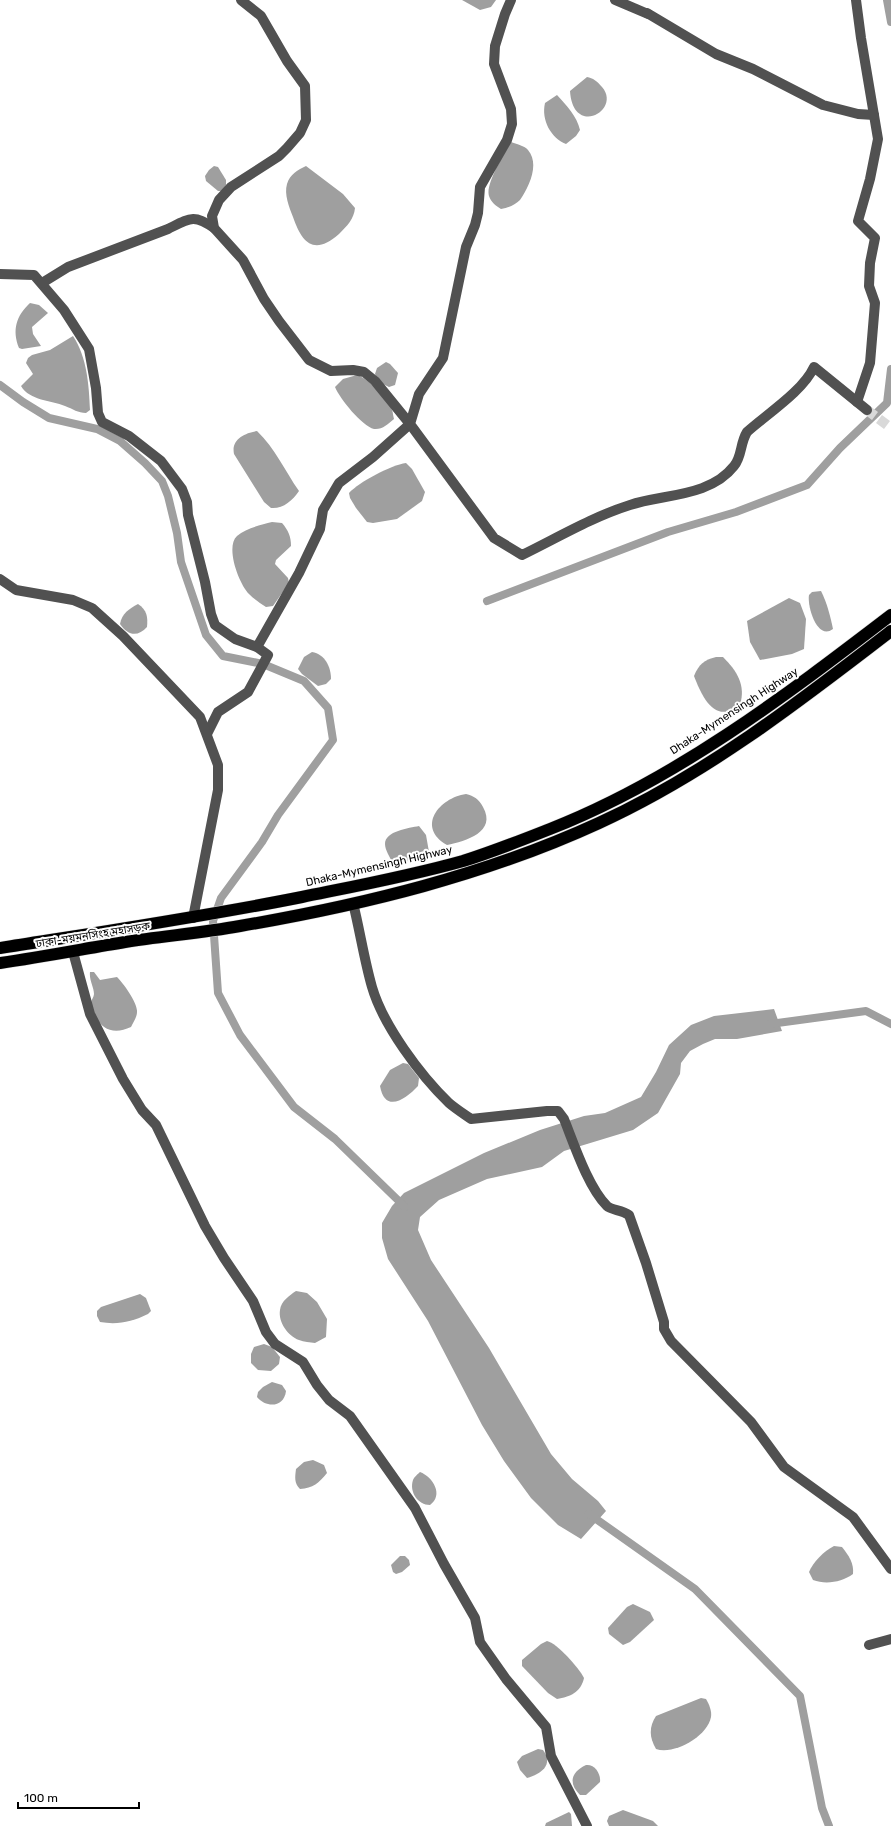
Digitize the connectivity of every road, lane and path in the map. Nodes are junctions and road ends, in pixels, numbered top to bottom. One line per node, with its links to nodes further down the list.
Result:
1 (241, 0): 6 (street)
2 (511, 0): 11 (street)
3 (615, 0): 5 (street)
4 (856, 0): 5 (street)
5 (874, 115): 9 (street)
6 (214, 228): 8 (street); 11 (street)
7 (0, 274): 8 (street)
8 (42, 283): 15 (street)
9 (857, 402): 10 (street); 11 (street)
10 (867, 410)
11 (410, 424): 15 (street)
12 (0, 579): 16 (street)
13 (891, 615): 18 (highway, Dhaka-Mymensingh Highway)
14 (891, 631): 17 (highway)
15 (257, 646): 16 (street)
16 (207, 734): 18 (street)
17 (353, 903): 20 (highway, ঢাকা-ময়মনসিংহ মহাসড়ক); 22 (street)
18 (193, 918): 19 (highway, Dhaka-Mymensingh Highway)
19 (0, 948)
20 (73, 952): 21 (highway, ঢাকা-ময়মনসিংহ মহাসড়ক); 25 (street)
21 (0, 963)
22 (891, 1569)
23 (891, 1639): 24 (street)
24 (869, 1645)
25 (587, 1826)

